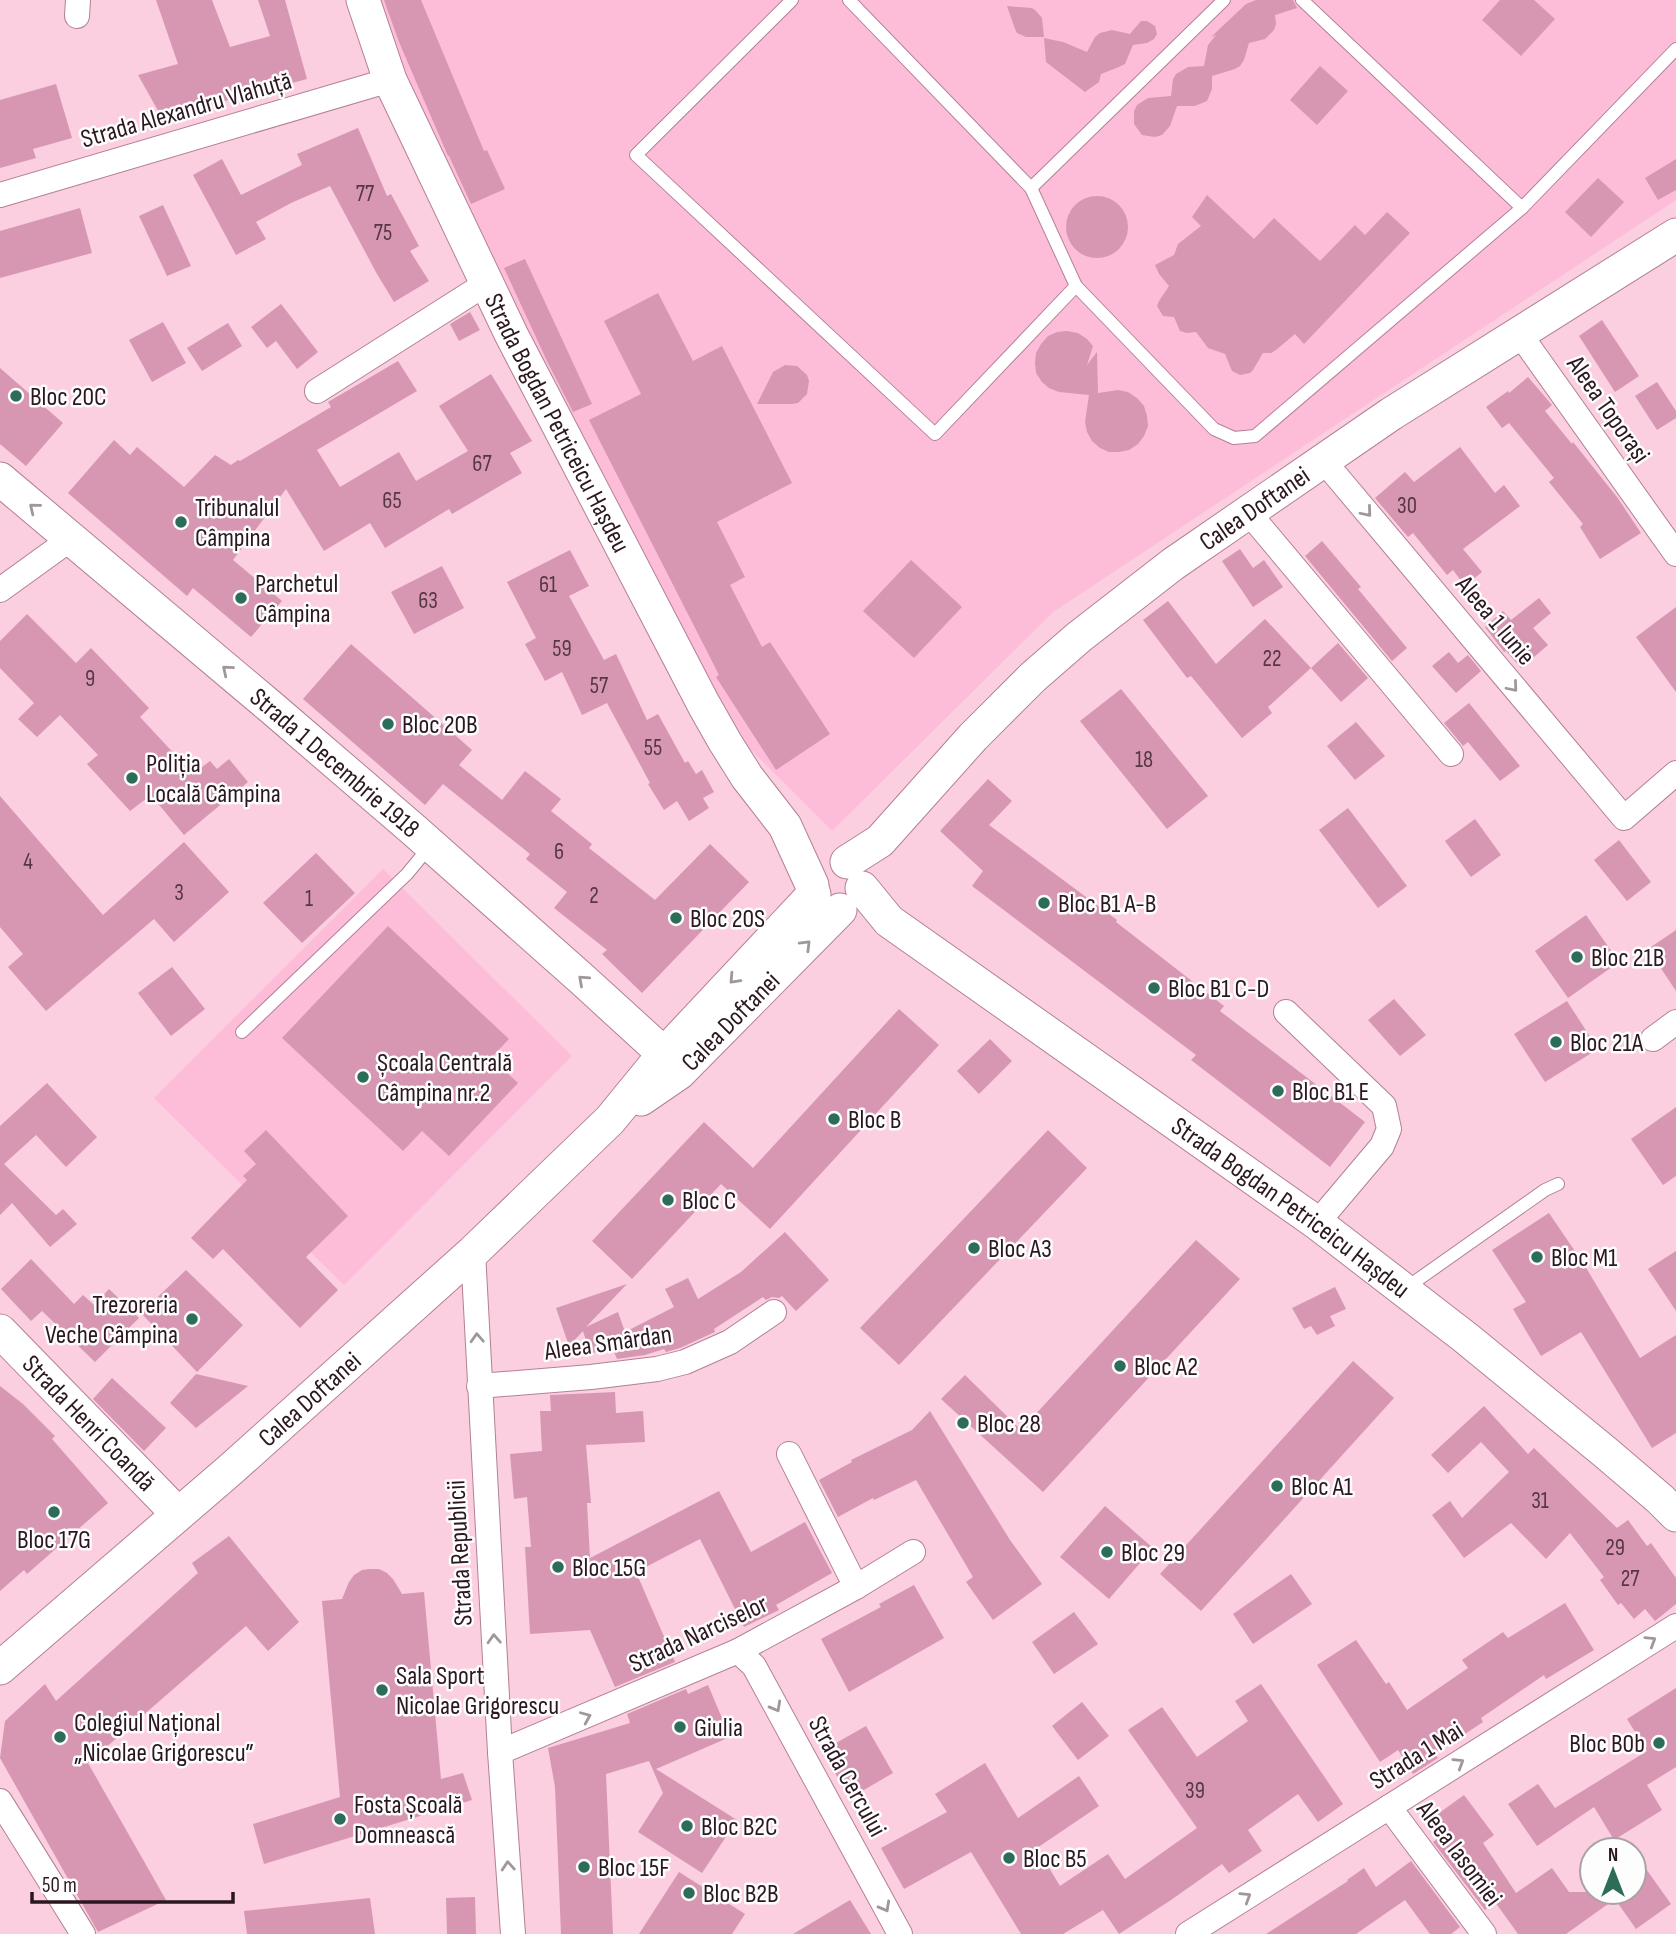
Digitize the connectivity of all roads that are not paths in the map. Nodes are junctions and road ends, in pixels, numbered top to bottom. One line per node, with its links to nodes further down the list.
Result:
1 (363, 0): 7 (street, Strada Bogdan Petriceicu Hașdeu)
2 (792, 0): 13 (lane)
3 (849, 0): 8 (lane)
4 (1224, 0): 8 (lane)
5 (1302, 0): 10 (lane)
6 (1676, 49): 10 (lane)
7 (390, 80): 9 (street, Strada Alexandru Vlahuță); 12 (street, Strada Bogdan Petriceicu Hașdeu)
8 (1031, 188): 13 (lane)
9 (0, 195)
10 (1522, 208): 13 (lane)
11 (1676, 235): 14 (street, Calea Doftanei)
12 (487, 283): 15 (street); 25 (street, Strada Bogdan Petriceicu Hașdeu)
13 (1076, 286)
14 (1519, 333): 16 (street, Calea Doftanei); 20 (street, Aleea Toporași)
15 (317, 391)
16 (1323, 460): 18 (street, Calea Doftanei); 23 (street, Aleea 1 Iunie, one-way to 23)
17 (0, 479): 19 (street, Strada 1 Decembrie 1918, one-way to 17)
18 (1248, 512): 22 (street); 25 (street, Calea Doftanei)
19 (72, 538): 21 (street); 24 (street, Strada 1 Decembrie 1918, one-way to 19)
20 (1676, 554)
21 (0, 590)
22 (1451, 754)
23 (1676, 773)
24 (430, 846): 28 (lane); 30 (street, Strada 1 Decembrie 1918, one-way to 24)
25 (841, 886): 30 (street, Calea Doftanei, one-way to 30); 31 (street, Calea Doftanei, one-way to 25); 33 (street, Strada Bogdan Petriceicu Hașdeu)
26 (1286, 1012): 33 (street)
27 (1676, 1022): 29 (street)
28 (243, 1032)
29 (1653, 1039)
30 (664, 1054): 31 (street, Calea Doftanei)
31 (610, 1120): 34 (street, Calea Doftanei)
32 (1558, 1184): 35 (lane)
33 (1317, 1223): 35 (street, Strada Bogdan Petriceicu Hașdeu)
34 (473, 1252): 38 (street, Strada Republicii, one-way to 34); 41 (street, Calea Doftanei)
35 (1404, 1289): 40 (street, Strada Bogdan Petriceicu Hașdeu)
36 (774, 1312): 38 (street, Aleea Smârdan)
37 (0, 1331): 41 (street, Strada Henri Coandă)
38 (479, 1386): 47 (street, Strada Republicii, one-way to 38)
39 (789, 1454): 43 (street)
40 (1671, 1501)
41 (178, 1514): 46 (street, Calea Doftanei)
42 (913, 1552): 43 (street, Strada Narciselor)
43 (856, 1587): 45 (street, Strada Narciselor)
44 (1676, 1626): 49 (street, Strada 1 Mai, one-way to 44)
45 (738, 1651): 47 (street, Strada Narciselor, one-way to 45); 52 (street, Strada Cercului, one-way to 52)
46 (0, 1668)
47 (500, 1752): 51 (street, Strada Republicii, one-way to 47)
48 (0, 1801): 50 (street)
49 (1389, 1807): 53 (street, Strada 1 Mai, one-way to 49); 54 (street, Aleea Iasomiei)
50 (83, 1934)
51 (513, 1934)
52 (900, 1934)
53 (1188, 1934)
54 (1483, 1934)

